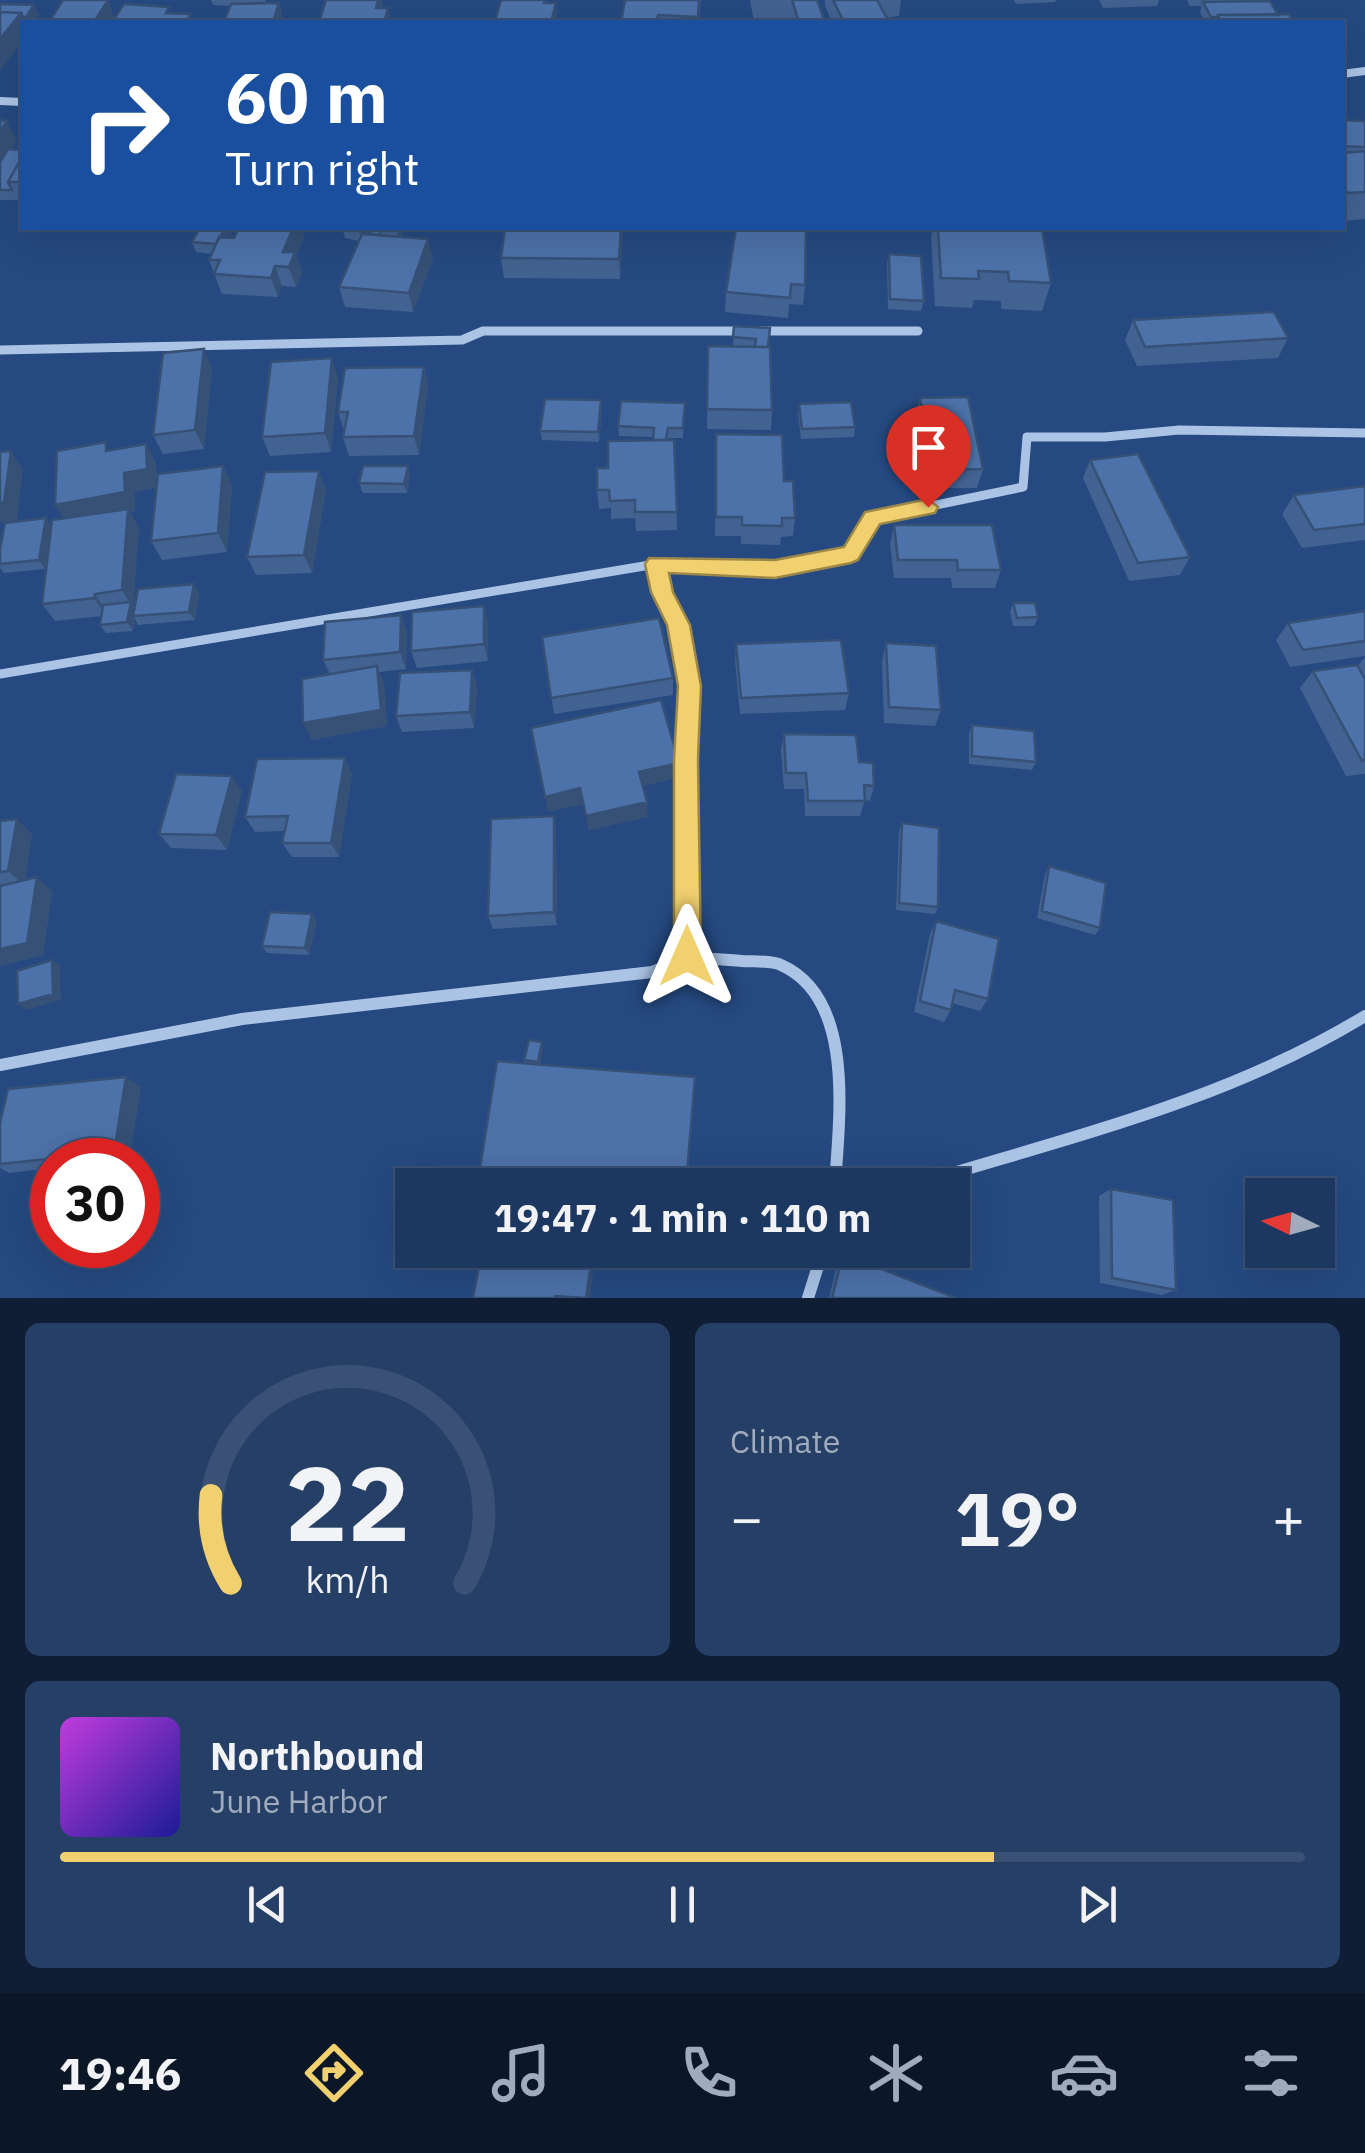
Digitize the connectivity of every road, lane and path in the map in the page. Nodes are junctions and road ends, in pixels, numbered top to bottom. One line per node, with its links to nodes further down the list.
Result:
1 (918, 331): 2 (street)
2 (0, 350)
3 (1365, 433): 4 (street)
4 (656, 564): 5 (street); 6 (street)
5 (0, 674)
6 (687, 956): 8 (street); 9 (street)
7 (1365, 1016): 10 (street)
8 (0, 1065)
9 (837, 1168)
10 (970, 1168)
11 (817, 1268): 12 (street)
12 (808, 1298)

